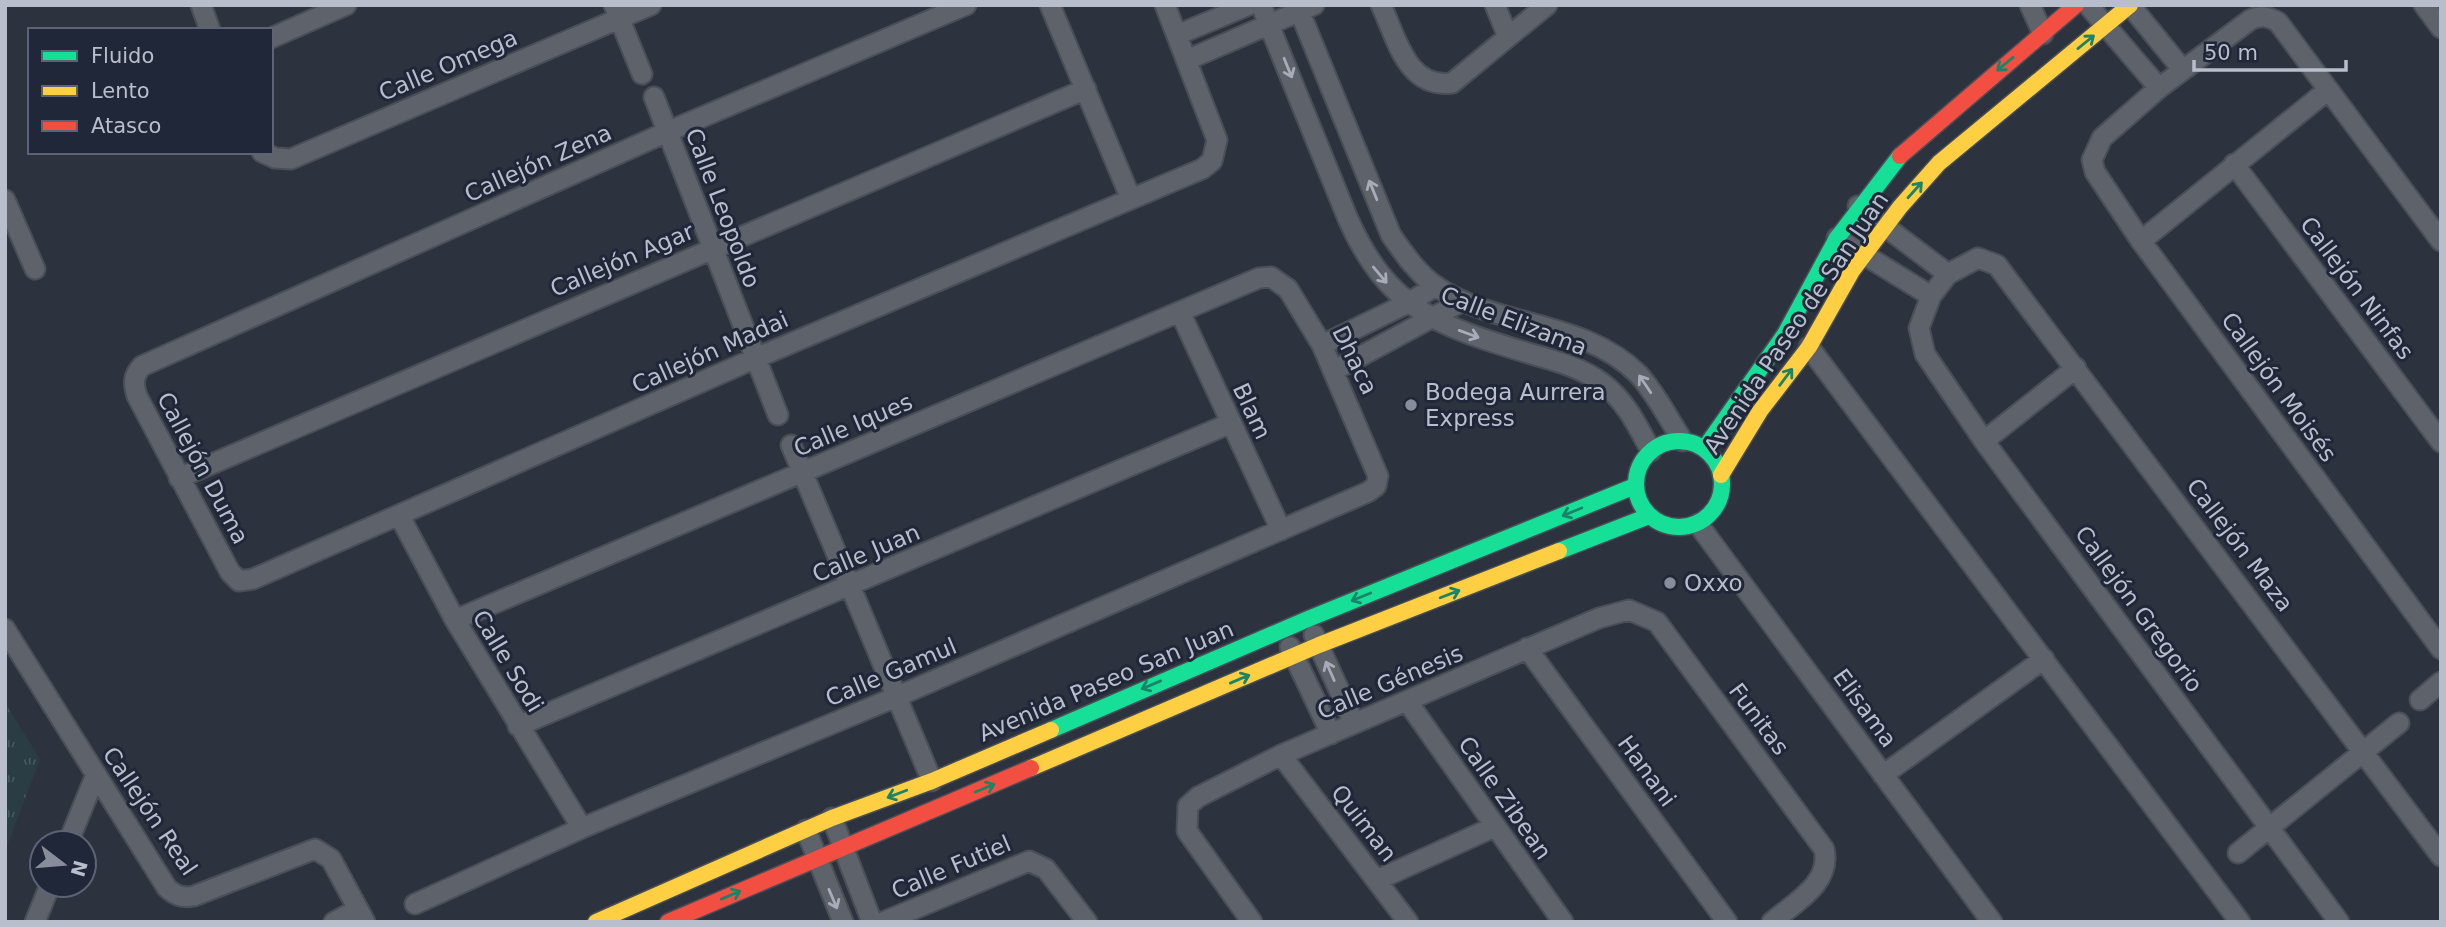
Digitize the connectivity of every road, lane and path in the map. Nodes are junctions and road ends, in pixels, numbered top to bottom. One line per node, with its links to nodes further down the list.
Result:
1 (201, 5): 21 (street)
2 (346, 5): 25 (street)
3 (651, 5): 18 (street, Calle Omega)
4 (966, 5): 34 (street, Callejón Zena)
5 (1050, 5): 31 (street)
6 (1165, 5): 24 (street)
7 (1249, 5): 24 (street)
8 (1261, 5): 19 (street, Calle Elizama)
9 (1381, 5): 26 (street)
10 (1495, 5): 26 (street)
11 (1547, 5): 26 (street)
12 (2030, 5): 23 (street)
13 (2076, 5): 23 (street, Avenida Paseo de San Juan)
14 (2088, 5): 20 (street)
15 (2130, 5): 20 (street, Avenida Paseo de San Juan); 28 (street)
16 (1304, 7): 19 (street); 49 (street, Calle Elizama, one-way to 16)
17 (2427, 7): 22 (street)
18 (617, 12): 29 (street); 35 (street, Calle Omega)
19 (1270, 24): 27 (street); 52 (street, Calle Elizama, one-way to 52)
20 (2106, 25): 30 (street); 40 (street, Avenida Paseo de San Juan, one-way to 20)
21 (209, 28)
22 (2441, 28)
23 (2043, 34): 39 (street, Avenida Paseo de San Juan, one-way to 39)
24 (1177, 35): 27 (street)
25 (273, 37)
26 (1508, 37)
27 (1187, 60): 38 (street, Callejón Madai)
28 (2182, 69): 30 (street); 32 (street)
29 (642, 74)
30 (2159, 88): 42 (street, Callejón Moisés)
31 (1086, 89): 38 (street); 44 (street, Callejón Agar)
32 (2328, 90): 36 (street); 43 (street)
33 (654, 97): 34 (street, Calle Leopoldo)
34 (667, 132): 44 (street, Calle Leopoldo); 60 (street, Callejón Zena)
35 (266, 154)
36 (2234, 164): 42 (street); 65 (street, Callejón Ninfas)
37 (5, 200): 46 (street)
38 (1131, 200): 57 (street, Callejón Madai)
39 (1858, 206): 40 (street); 41 (street, Avenida Paseo de San Juan)
40 (1884, 227): 45 (street, Avenida Paseo de San Juan); 47 (street)
41 (1837, 237): 45 (street); 67 (street, Avenida Paseo de San Juan)
42 (2141, 241): 87 (street, Callejón Moisés)
43 (2441, 242)
44 (713, 248): 57 (street, Calle Leopoldo); 72 (street, Callejón Agar)
45 (1864, 254): 50 (street); 56 (street, Avenida Paseo de San Juan)
46 (35, 269)
47 (1948, 274): 50 (street); 58 (street, Callejón Maza)
48 (1271, 277): 53 (street, Calle Iques); 55 (street, Dhaca)
49 (1436, 286): 51 (street, Calle Elizama); 52 (street)
50 (1931, 296): 64 (street, Callejón Gregorio)
51 (1463, 301): 54 (street); 63 (street, Calle Elizama, one-way to 51)
52 (1408, 303): 54 (street, Calle Elizama); 55 (street)
53 (1181, 312): 62 (street, Blam); 69 (street, Calle Iques)
54 (1432, 319): 59 (street); 68 (street, Calle Elizama, one-way to 68)
55 (1322, 345): 59 (street, Dhaca)
56 (1809, 347): 70 (street, Avenida Paseo de San Juan, one-way to 56); 89 (street)
57 (756, 358): 61 (street, Calle Leopoldo); 74 (street, Callejón Madai)
58 (2076, 368): 64 (street); 98 (street, Callejón Maza)
59 (1335, 370): 71 (street, Dhaca)
60 (135, 374): 72 (street, Callejón Duma)
61 (778, 415)
62 (1231, 423): 77 (street, Blam); 78 (street, Calle Juan)
63 (1683, 441): 67 (street); 68 (street)
64 (1984, 441): 106 (street, Callejón Gregorio)
65 (2441, 442)
66 (791, 445): 69 (street)
67 (1704, 449): 70 (street)
68 (1651, 451): 73 (street)
69 (802, 473): 78 (street); 82 (street, Calle Iques)
70 (1721, 475): 76 (street)
71 (1378, 476): 77 (street, Calle Gamul)
72 (179, 478): 79 (street, Callejón Duma)
73 (1635, 486): 75 (street); 81 (street, Avenida Paseo San Juan, one-way to 81)
74 (399, 515): 79 (street, Callejón Madai); 82 (street, Calle Sodi)
75 (1649, 516): 76 (street); 85 (street, one-way to 75)
76 (1698, 524): 100 (street, Elisama)
77 (1280, 530): 91 (street, Calle Gamul)
78 (849, 588): 91 (street); 96 (street, Calle Juan)
79 (236, 589)
80 (1616, 612): 86 (street, Calle Génesis); 130 (street, Funitas)
81 (1308, 619): 84 (street, Avenida Paseo San Juan); 85 (street)
82 (455, 620): 96 (street, Calle Sodi)
83 (5, 629): 101 (street, Callejón Real)
84 (1283, 630): 88 (street); 102 (street, Avenida Paseo San Juan, one-way to 102)
85 (1318, 645): 88 (street); 94 (street, one-way to 85)
86 (1527, 648): 93 (street, Calle Génesis); 129 (street, Hanani)
87 (2441, 649)
88 (1294, 656): 97 (street); 109 (street, one-way to 88)
89 (2044, 659): 100 (street); 132 (street)
90 (2441, 682): 92 (street)
91 (896, 697): 102 (street); 105 (street, Calle Gamul)
92 (2420, 700)
93 (1407, 701): 94 (street, Calle Génesis); 104 (street, Calle Zibean)
94 (1354, 723): 97 (street, Calle Génesis)
95 (2399, 723): 98 (street)
96 (518, 726): 105 (street, Calle Sodi)
97 (1331, 734): 99 (street, Calle Génesis)
98 (2364, 751): 106 (street); 111 (street, Callejón Maza)
99 (1281, 755): 113 (street, Quiman); 126 (street, Calle Génesis)
100 (1883, 775): 131 (street, Elisama)
101 (95, 777): 107 (street); 117 (street, Callejón Real)
102 (932, 780): 103 (street, Avenida Paseo San Juan, one-way to 103)
103 (832, 818): 108 (street, Avenida Paseo San Juan); 109 (street)
104 (1494, 827): 113 (street); 128 (street, Calle Zibean)
105 (582, 828): 115 (street, Calle Gamul)
106 (2269, 828): 110 (street); 133 (street, Callejón Gregorio)
107 (74, 829)
108 (806, 830): 112 (street); 120 (street, Avenida Paseo San Juan)
109 (843, 847): 112 (street); 123 (street)
110 (2238, 853)
111 (2441, 856)
112 (816, 859): 121 (street, one-way to 112); 122 (street, one-way to 122)
113 (1377, 880): 127 (street, Quiman)
114 (44, 899): 118 (street)
115 (415, 904)
116 (929, 914): 124 (street, Calle Futiel); 125 (street, Calle Futiel)
117 (361, 915): 119 (street)
118 (35, 922)
119 (334, 922)
120 (596, 922)
121 (668, 922)
122 (843, 922)
123 (872, 922)
124 (883, 922)
125 (1087, 922)
126 (1252, 922)
127 (1408, 922)
128 (1563, 922)
129 (1727, 922)
130 (1772, 922)
131 (1992, 922)
132 (2240, 922)
133 (2339, 922)

